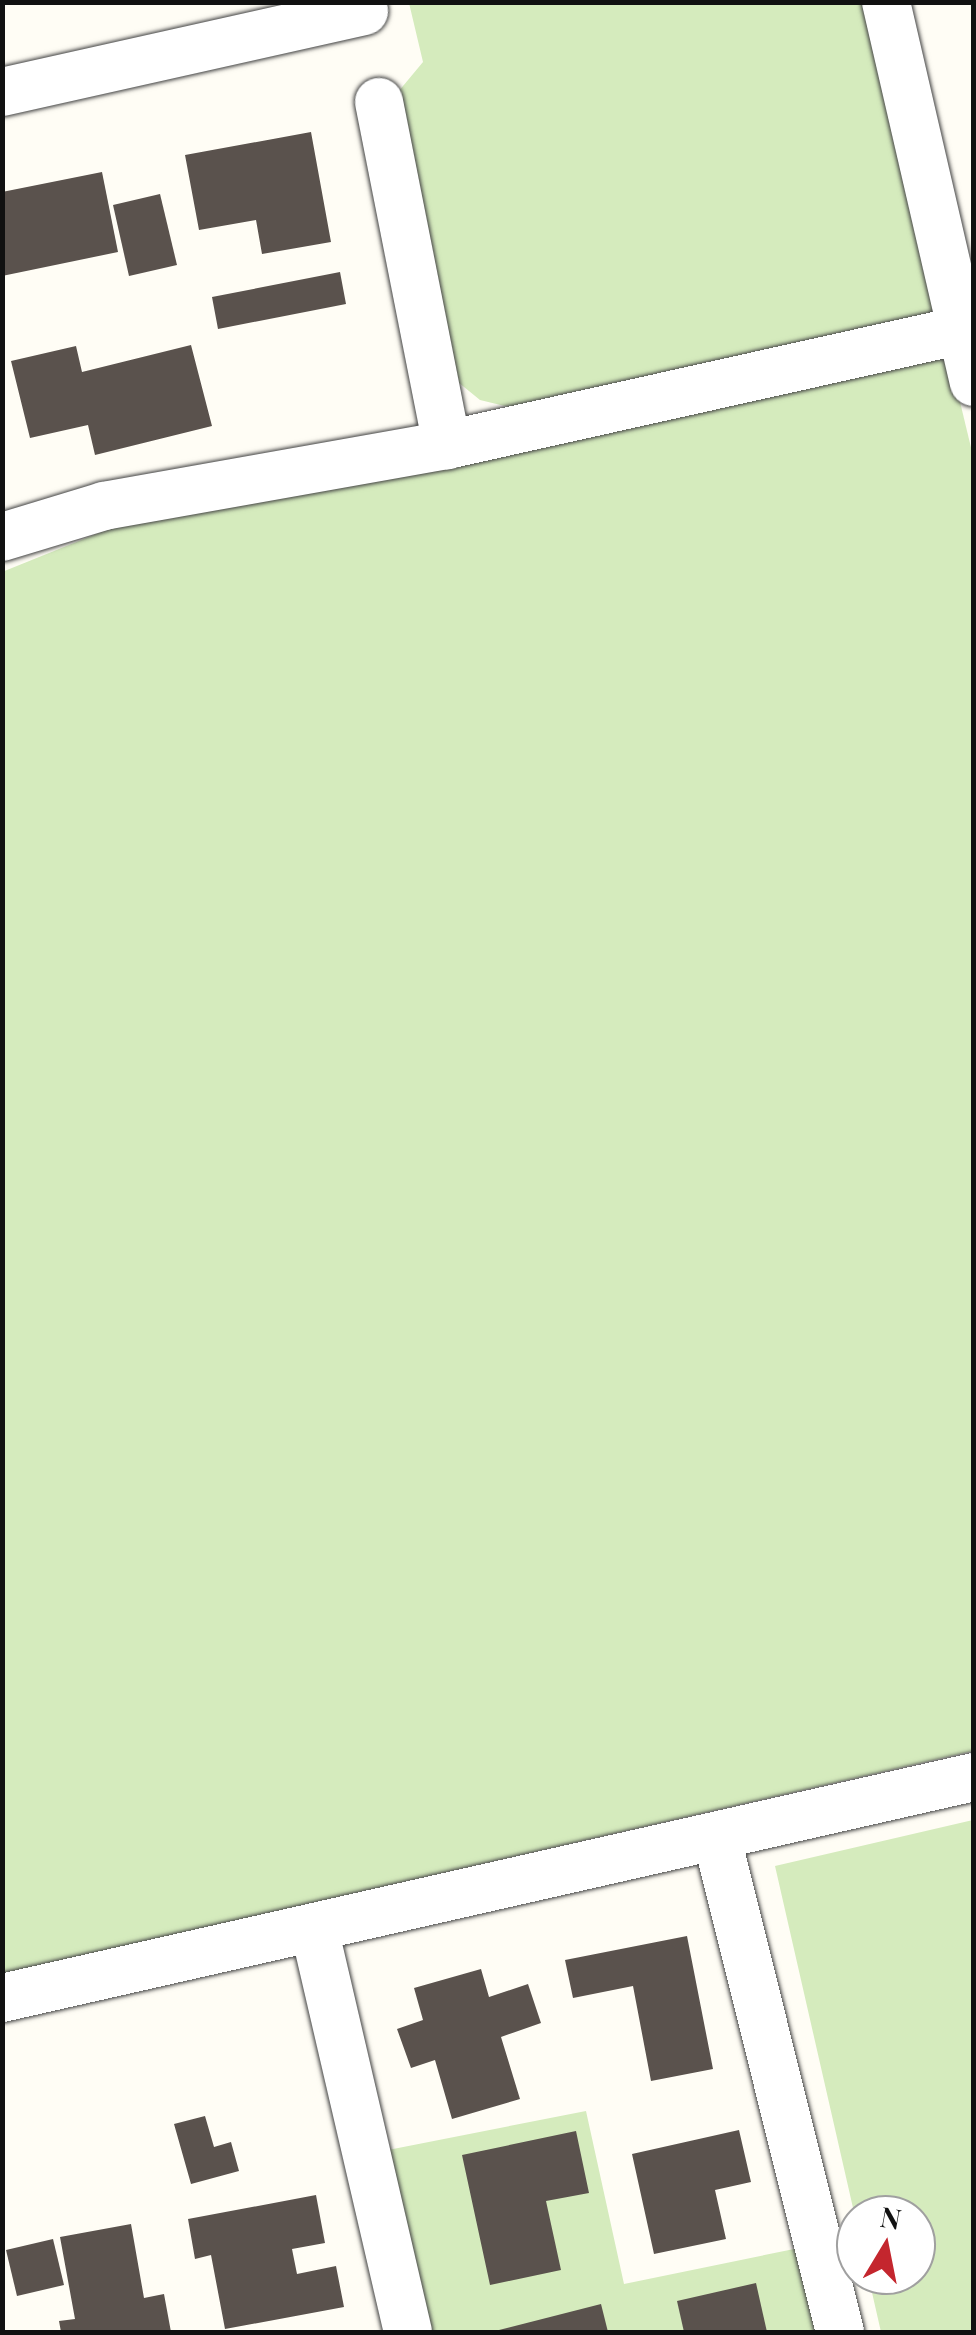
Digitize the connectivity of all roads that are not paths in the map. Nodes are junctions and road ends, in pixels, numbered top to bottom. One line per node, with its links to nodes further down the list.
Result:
1 (886, 2): 5 (street)
2 (364, 11): 3 (street)
3 (2, 92)
4 (378, 102): 7 (street)
5 (962, 330): 6 (street); 7 (street)
6 (974, 382)
7 (447, 445): 8 (street)
8 (2, 536)
9 (974, 1778): 10 (street)
10 (718, 1839): 11 (street); 14 (street)
11 (314, 1928): 12 (street); 13 (street)
12 (2, 1998)
13 (408, 2332)
14 (840, 2332)

